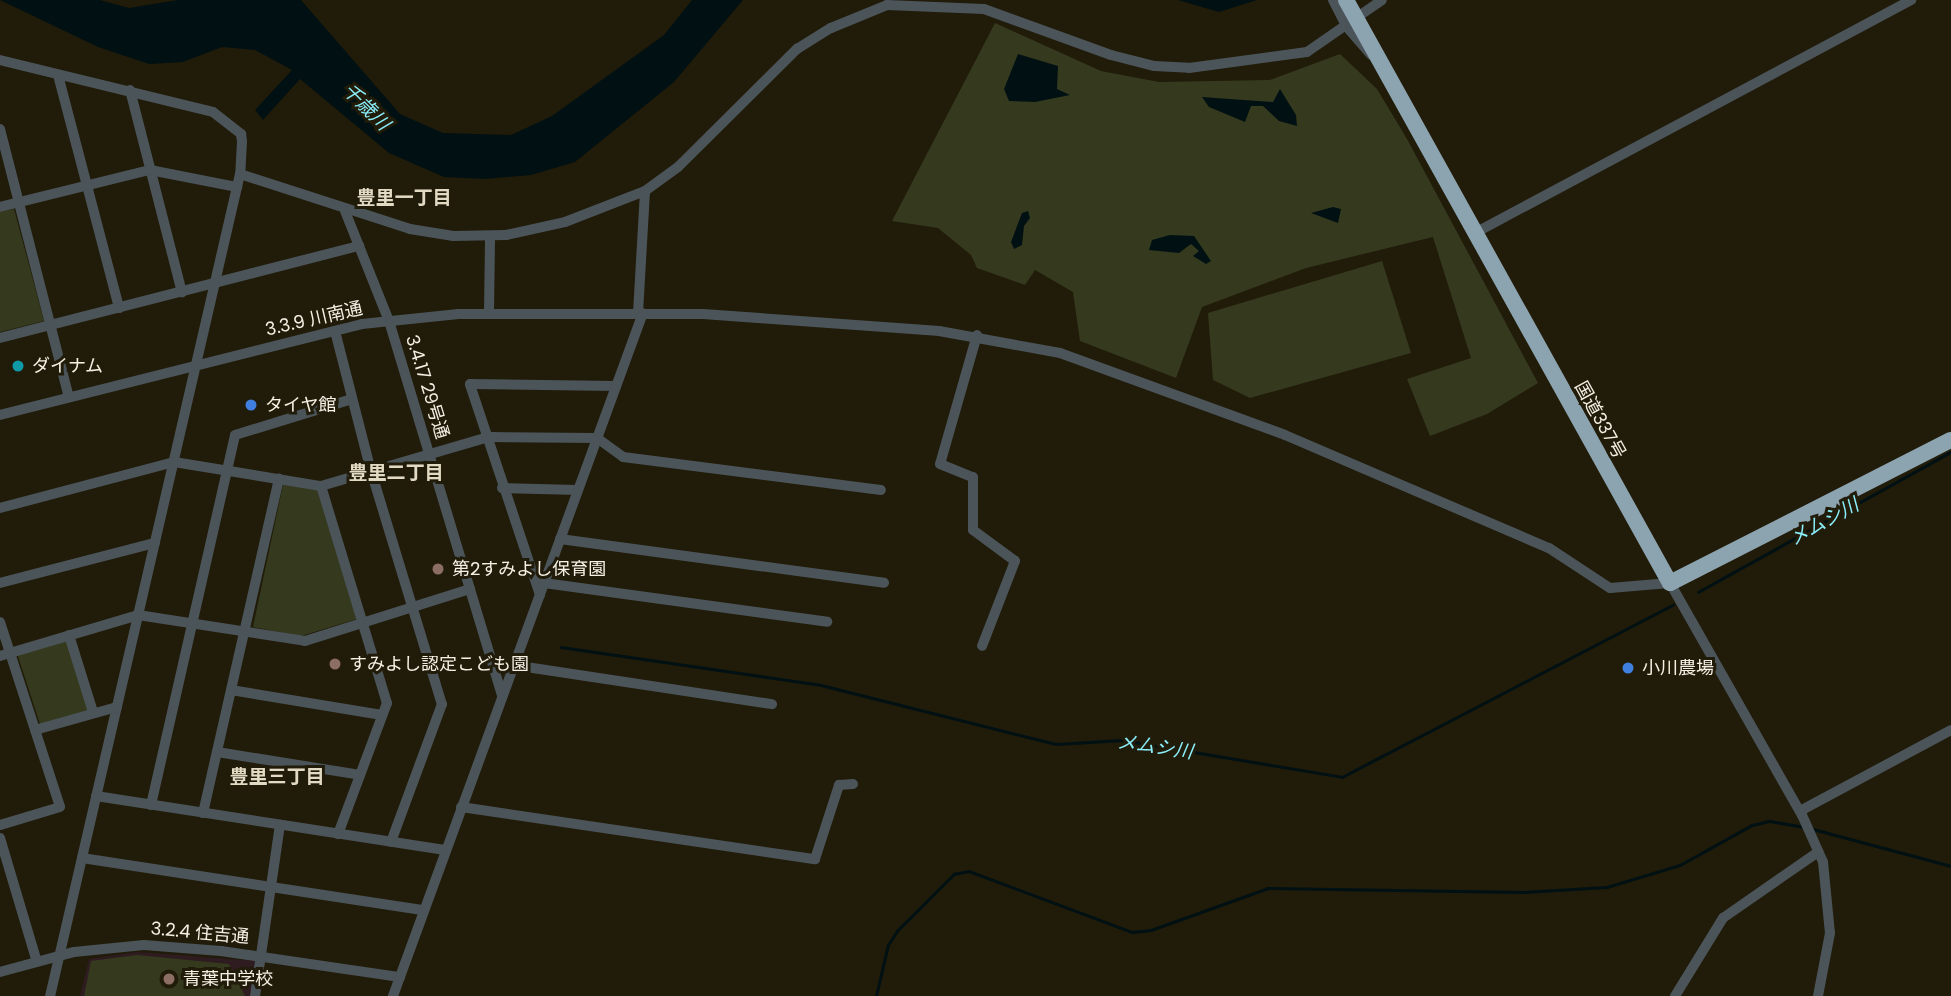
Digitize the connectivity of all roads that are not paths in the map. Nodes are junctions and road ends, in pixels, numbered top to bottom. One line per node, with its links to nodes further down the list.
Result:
1 (1334, 0): 5 (street)
2 (1346, 0): 5 (highway, 国道337号)
3 (1382, 0): 5 (street)
4 (1912, 0): 18 (street)
5 (1351, 22): 14 (street); 18 (highway, 国道337号)
6 (0, 60): 7 (street)
7 (58, 75): 8 (street); 12 (street)
8 (130, 90): 10 (street); 11 (street)
9 (0, 129): 15 (street)
10 (150, 170): 12 (street); 13 (street); 22 (street)
11 (240, 174): 13 (street); 17 (street)
12 (86, 186): 15 (street); 23 (street)
13 (237, 187): 21 (street)
14 (645, 191): 19 (street); 25 (street)
15 (20, 202): 16 (street); 27 (street)
16 (0, 207)
17 (345, 212): 19 (street); 20 (street, 3.4.17 29号通)
18 (1473, 234): 54 (highway, 国道337号)
19 (490, 237): 24 (street)
20 (359, 246): 21 (street); 26 (street, 3.4.17 29号通)
21 (215, 283): 22 (street); 31 (street)
22 (183, 292): 23 (street)
23 (119, 308): 27 (street)
24 (489, 312): 25 (street, 3.3.9 川南通); 26 (street, 3.3.9 川南通)
25 (641, 313): 29 (street, 3.3.9 川南通); 32 (street)
26 (389, 321): 28 (street, 3.3.9 川南通); 39 (street, 3.4.17 29号通)
27 (50, 325): 30 (street); 33 (street)
28 (335, 331): 31 (street, 3.3.9 川南通); 34 (street)
29 (977, 335): 54 (street, 3.3.9 川南通); 65 (street)
30 (0, 338)
31 (196, 364): 33 (street, 3.3.9 川南通); 40 (street)
32 (616, 386): 36 (street); 37 (street)
33 (69, 397): 35 (street, 3.3.9 川南通)
34 (352, 399): 41 (street); 42 (street)
35 (0, 415)
36 (486, 437): 37 (street); 39 (street); 45 (street)
37 (597, 438): 46 (street); 47 (street)
38 (1951, 440): 54 (highway)
39 (428, 453): 42 (street); 55 (street, 3.4.17 29号通)
40 (174, 462): 41 (street); 48 (street); 50 (street)
41 (227, 471): 43 (street); 62 (street)
42 (371, 471): 44 (street); 57 (street)
43 (279, 479): 44 (street); 63 (street)
44 (321, 486): 61 (street)
45 (502, 488): 46 (street); 56 (street)
46 (578, 490): 49 (street)
47 (881, 490)
48 (0, 508)
49 (560, 539): 52 (street); 53 (street)
50 (155, 543): 51 (street); 58 (street)
51 (0, 583)
52 (544, 583): 56 (street); 60 (street)
53 (884, 583)
54 (1670, 583): 83 (street)
55 (470, 589): 57 (street); 69 (street, 3.4.17 29号通)
56 (540, 595): 67 (street)
57 (413, 607): 61 (street); 88 (street)
58 (138, 615): 62 (street); 64 (street); 71 (street)
59 (0, 622): 66 (street)
60 (827, 622)
61 (364, 623): 63 (street); 73 (street)
62 (192, 624): 63 (street); 80 (street)
63 (244, 631): 68 (street)
64 (69, 635): 66 (street); 72 (street)
65 (982, 646)
66 (5, 654): 74 (street)
67 (513, 665): 69 (street); 70 (street)
68 (231, 690): 73 (street); 76 (street)
69 (502, 696): 81 (street)
70 (772, 704)
71 (117, 707): 72 (street); 79 (street)
72 (93, 712): 74 (street)
73 (382, 715): 77 (street)
74 (35, 730): 84 (street)
75 (1951, 730): 83 (street)
76 (217, 752): 77 (street); 82 (street)
77 (360, 775): 86 (street)
78 (853, 784): 81 (street)
79 (96, 796): 80 (street); 91 (street)
80 (151, 805): 82 (street)
81 (461, 807): 90 (street)
82 (203, 813): 85 (street)
83 (1801, 813): 89 (street)
84 (0, 825)
85 (280, 825): 86 (street); 92 (street)
86 (338, 834): 88 (street)
87 (0, 838): 96 (street)
88 (391, 842): 90 (street)
89 (1818, 849): 102 (street); 103 (street)
90 (445, 850): 93 (street)
91 (82, 858): 92 (street); 94 (street)
92 (271, 888): 93 (street); 95 (street)
93 (422, 910): 98 (street)
94 (59, 956): 95 (street, 3.2.4 住吉通); 96 (street, 3.2.4 住吉通); 99 (street)
95 (261, 957): 98 (street, 3.2.4 住吉通); 100 (street)
96 (37, 962): 97 (street, 3.2.4 住吉通)
97 (0, 972)
98 (400, 977): 101 (street)
99 (50, 996)
100 (255, 996)
101 (393, 996)
102 (1675, 996)
103 (1818, 996)

